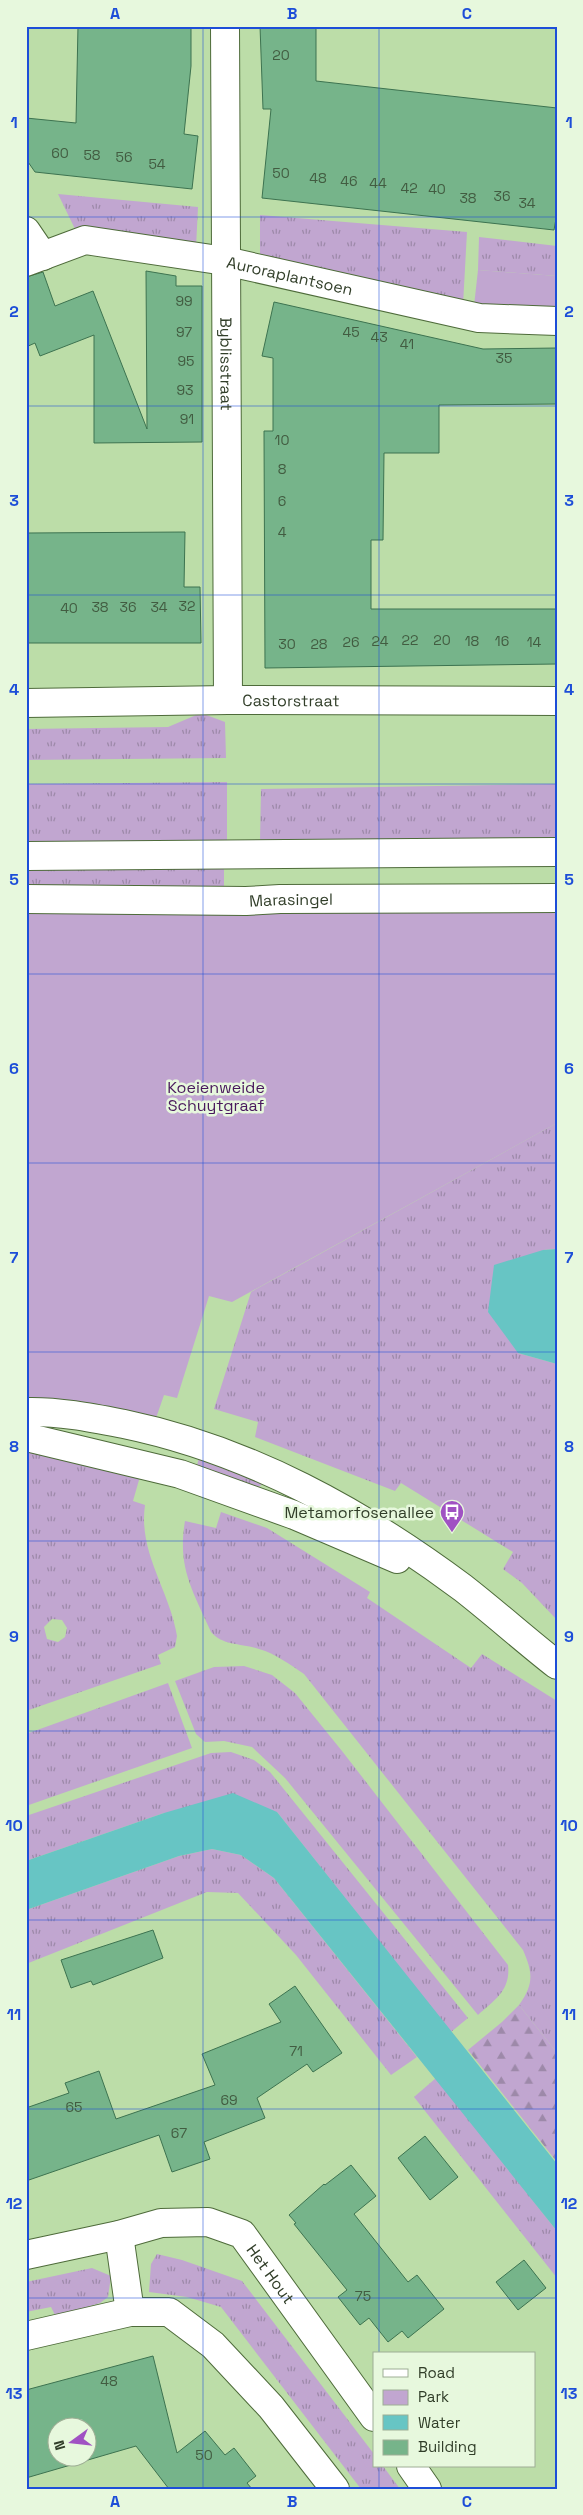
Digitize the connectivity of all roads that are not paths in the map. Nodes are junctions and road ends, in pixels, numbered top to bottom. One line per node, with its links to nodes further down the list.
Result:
1 (225, 26): 4 (street, Byblisstraat)
2 (26, 231): 3 (street)
3 (34, 259): 4 (street, Auroraplantsoen)
4 (225, 261): 5 (street, Auroraplantsoen); 6 (street, Byblisstraat)
5 (557, 321)
6 (228, 700): 7 (street, Castorstraat); 8 (street, Castorstraat)
7 (557, 701)
8 (26, 703)
9 (557, 852): 10 (street)
10 (26, 856)
11 (557, 898): 12 (street, Marasingel)
12 (26, 899)
13 (26, 1412): 15 (street)
14 (26, 1437): 15 (street)
15 (462, 1588): 16 (street)
16 (557, 1665)
17 (119, 2235): 18 (street, Het Hout); 19 (street); 21 (street, Het Hout)
18 (26, 2256)
19 (130, 2312): 20 (street); 23 (street)
20 (26, 2336)
21 (373, 2416)
22 (412, 2468): 24 (street)
23 (335, 2489)
24 (427, 2489)

